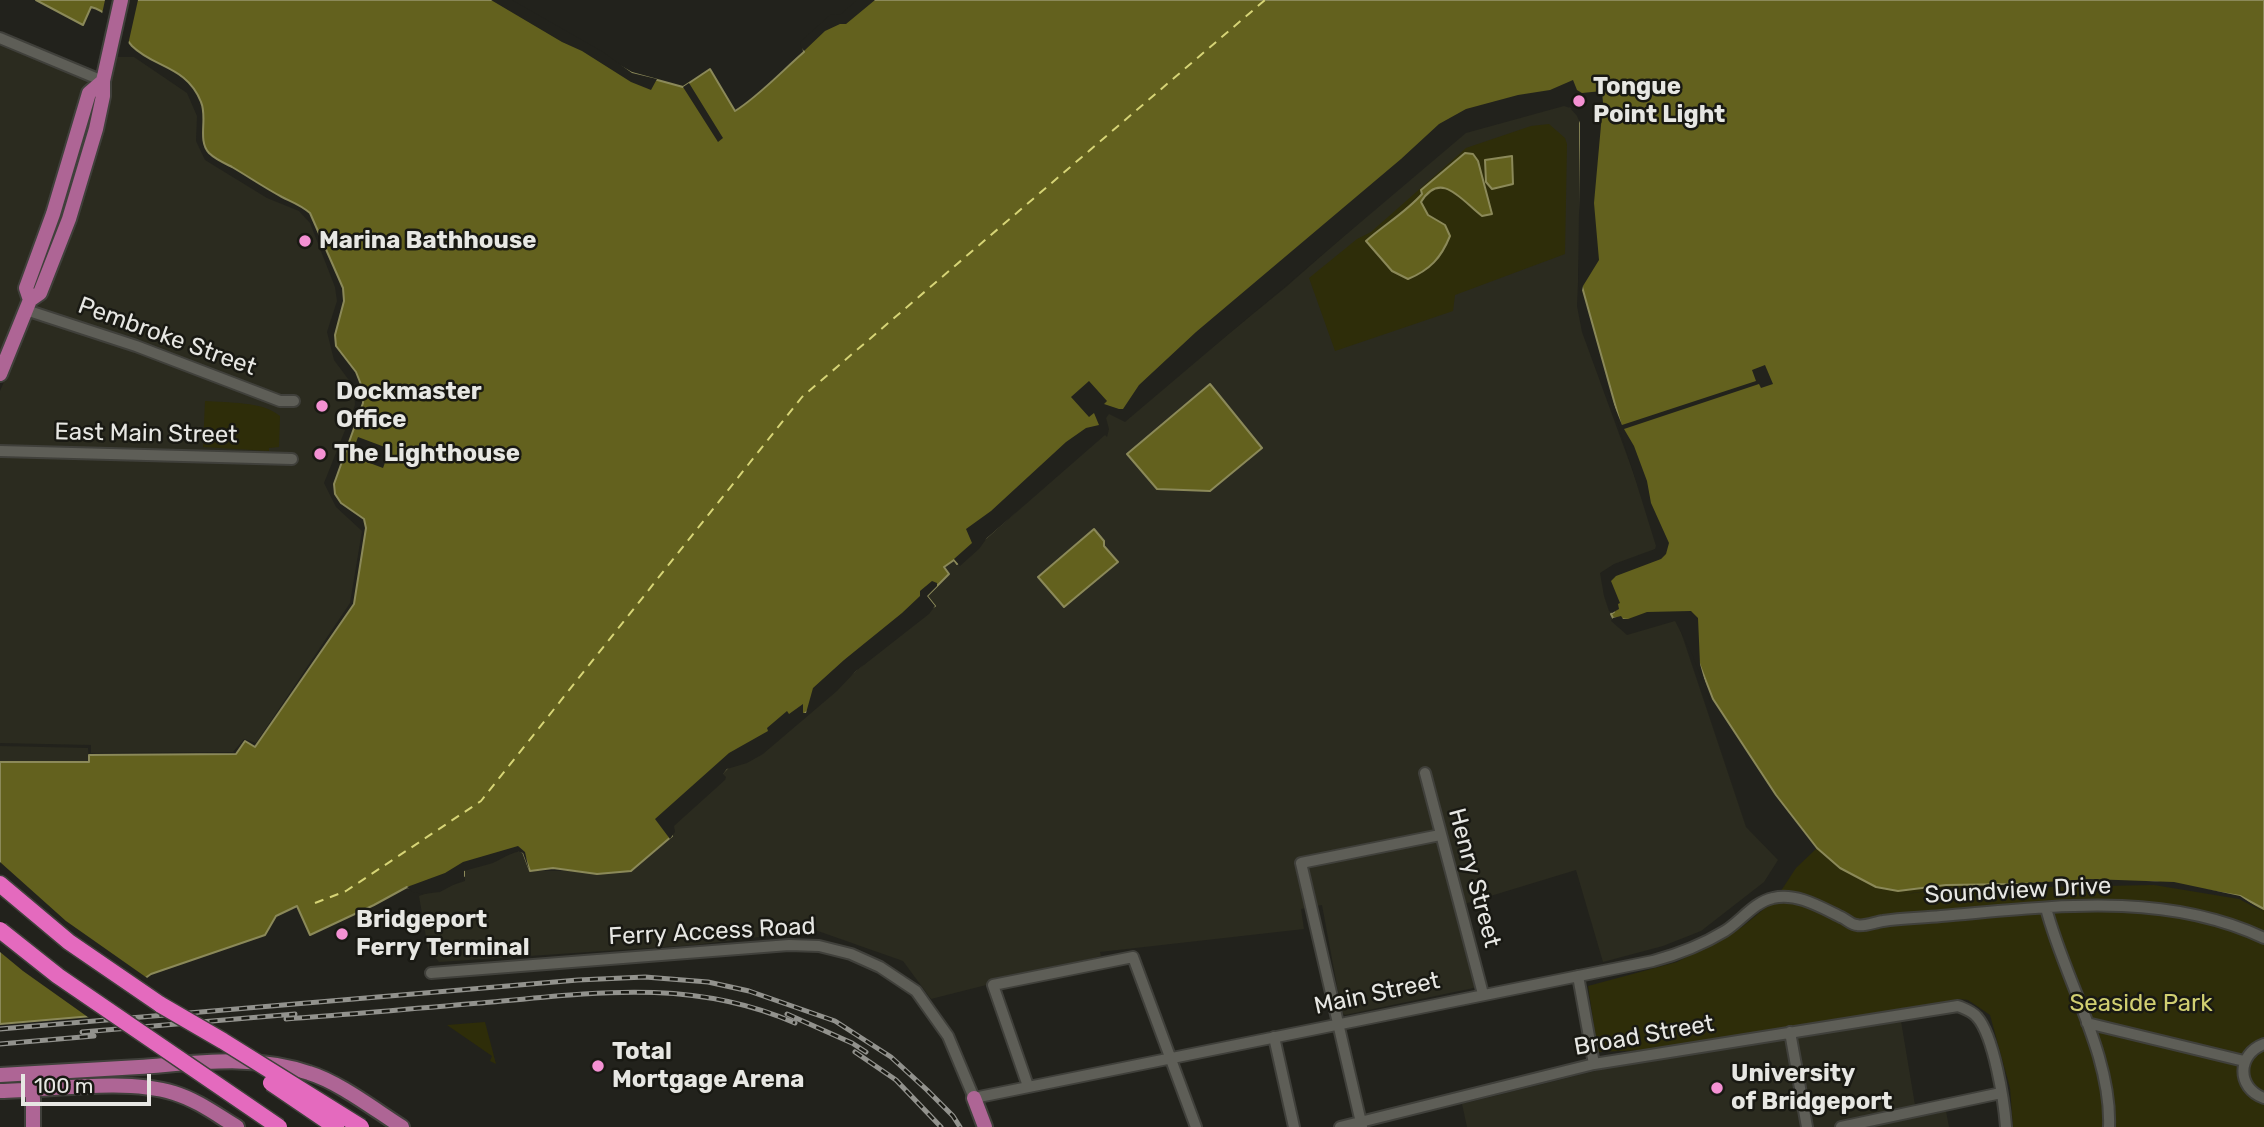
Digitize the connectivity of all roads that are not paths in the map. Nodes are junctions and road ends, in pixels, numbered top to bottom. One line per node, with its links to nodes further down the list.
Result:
1 (121, 0): 3 (main road)
2 (0, 38): 3 (street)
3 (103, 81): 4 (main road)
4 (28, 305): 5 (main road); 6 (street, Pembroke Street)
5 (0, 374)
6 (294, 401)
7 (0, 451): 8 (street, East Main Street)
8 (292, 459)
9 (1425, 773): 10 (street, Henry Street)
10 (1440, 835): 18 (street, Henry Street); 20 (street)
11 (0, 884): 19 (highway)
12 (1775, 897): 13 (street, Soundview Drive); 17 (street, Main Street)
13 (2046, 908): 15 (street, Soundview Drive); 21 (street)
14 (0, 930): 39 (highway, bridge)
15 (2264, 938)
16 (432, 973): 34 (street, Ferry Access Road)
17 (1578, 976): 18 (street, Main Street); 27 (street)
18 (1483, 994): 20 (street, Main Street)
19 (160, 1005): 40 (highway, bridge); 41 (highway, bridge)
20 (1338, 1023): 23 (street, Main Street); 36 (street)
21 (2087, 1023): 26 (street); 50 (street)
22 (1790, 1032): 27 (street, Broad Street); 33 (street, Broad Street); 47 (street)
23 (1274, 1037): 25 (street, Main Street); 45 (street)
24 (2264, 1044): 26 (street)
25 (1171, 1058): 30 (street, Main Street); 30 (street); 44 (street)
26 (2244, 1061): 35 (street)
27 (1594, 1064): 36 (street, Broad Street)
28 (29, 1073): 29 (main road); 31 (main road); 42 (main road)
29 (0, 1075)
30 (1028, 1086): 34 (street, Main Street)
31 (32, 1090): 32 (main road); 37 (main road); 38 (main road)
32 (0, 1091)
33 (2001, 1093): 48 (street); 49 (street)
34 (974, 1098): 43 (main road, Ferry Access Road)
35 (2264, 1098)
36 (1362, 1124): 46 (street, Broad Street)
37 (33, 1127)
38 (237, 1127)
39 (279, 1127)
40 (335, 1127)
41 (361, 1127)
42 (402, 1127)
43 (985, 1127)
44 (1196, 1127)
45 (1294, 1127)
46 (1340, 1127)
47 (1807, 1127)
48 (1841, 1127)
49 (2006, 1127)
50 (2109, 1127)

